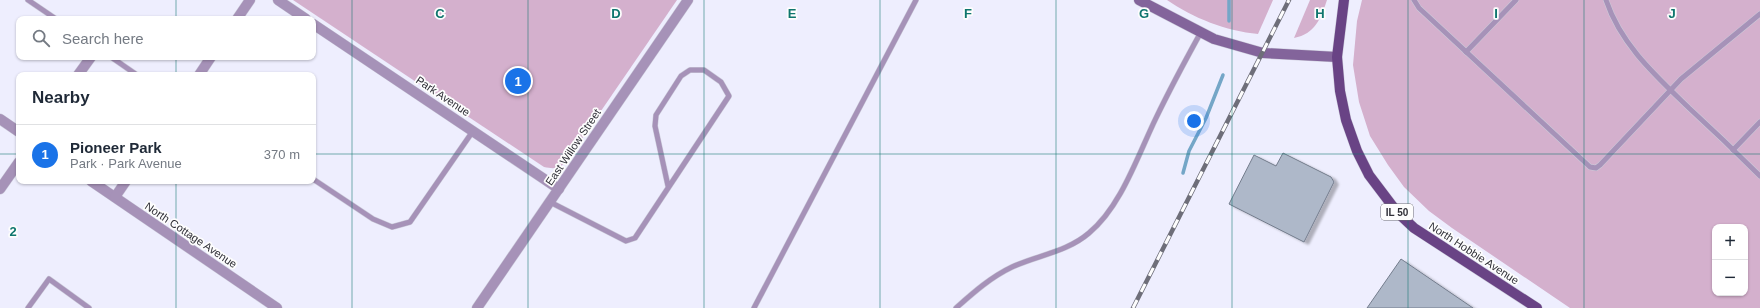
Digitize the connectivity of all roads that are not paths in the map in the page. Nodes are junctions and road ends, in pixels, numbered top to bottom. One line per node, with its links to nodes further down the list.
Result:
1 (28, 0): 12 (lane)
2 (250, 0): 13 (street)
3 (278, 0): 14 (street)
4 (688, 0): 38 (street, East Willow Street)
5 (916, 0): 45 (lane)
6 (1139, 0): 16 (main road)
7 (1344, 0): 18 (main road, IL 50)
8 (1414, 0): 17 (lane)
9 (1516, 0): 17 (lane)
10 (1606, 0): 25 (lane)
11 (1760, 14): 25 (lane)
12 (52, 16)
13 (239, 16)
14 (302, 16)
15 (316, 26): 29 (street, Park Avenue)
16 (1201, 32): 18 (main road); 46 (lane)
17 (1466, 52): 25 (lane)
18 (1337, 57): 47 (main road, North Hobbie Avenue / IL 50)
19 (89, 60): 22 (street)
20 (115, 60): 23 (lane)
21 (209, 60): 24 (street)
22 (80, 72)
23 (133, 72)
24 (201, 72)
25 (1671, 90): 30 (lane)
26 (0, 119): 28 (street)
27 (1760, 122): 30 (lane)
28 (16, 130)
29 (473, 131): 33 (lane); 38 (street, Park Avenue)
30 (1733, 150): 32 (lane)
31 (16, 166): 37 (street)
32 (1760, 176)
33 (316, 181)
34 (96, 184): 39 (street, North Cottage Avenue)
35 (124, 184): 39 (street)
36 (668, 186): 36 (lane); 40 (lane)
37 (0, 189)
38 (559, 189): 40 (street, East Willow Street)
39 (115, 197): 43 (street, North Cottage Avenue)
40 (550, 202): 44 (street, East Willow Street)
41 (28, 308): 42 (lane)
42 (90, 308)
43 (277, 308)
44 (477, 308)
45 (754, 308)
46 (956, 308)
47 (1537, 308)

